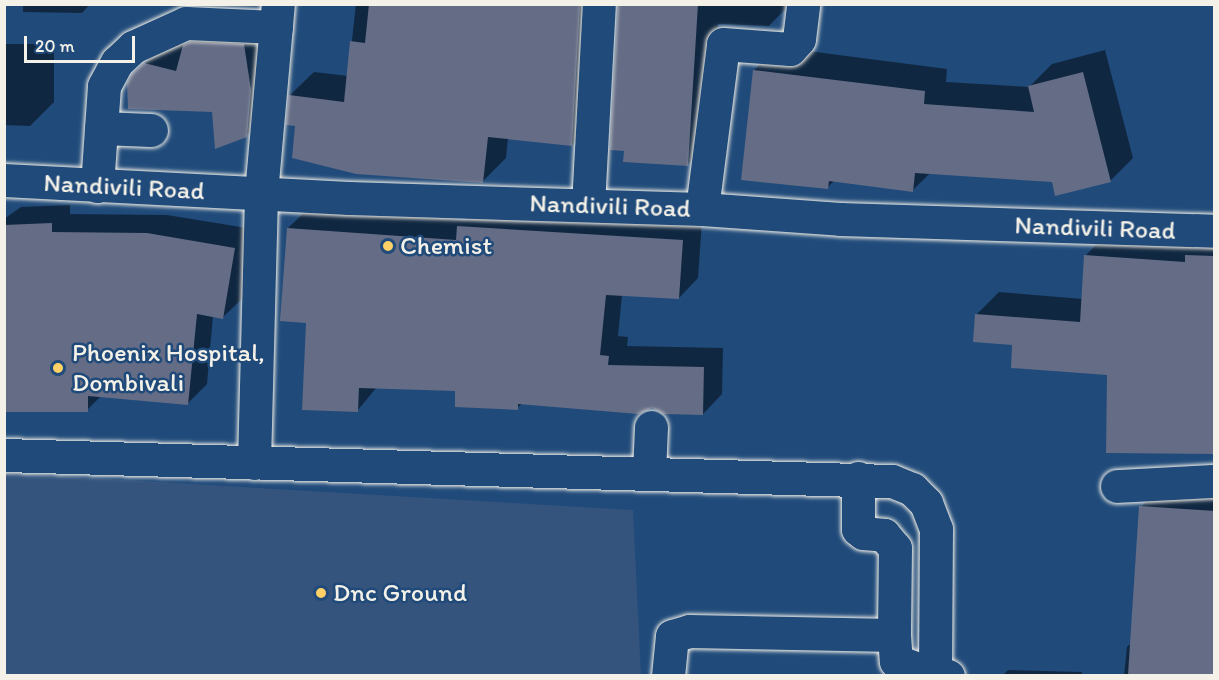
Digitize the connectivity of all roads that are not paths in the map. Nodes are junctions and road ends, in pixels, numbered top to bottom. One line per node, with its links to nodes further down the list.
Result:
1 (599, 4): 9 (street)
2 (803, 4): 10 (street)
3 (277, 16): 4 (street); 8 (street)
4 (101, 128): 5 (street); 7 (street)
5 (151, 130)
6 (4, 180): 7 (street, Nandivili Road)
7 (97, 186): 8 (street, Nandivili Road)
8 (261, 193): 9 (street, Nandivili Road); 14 (street)
9 (588, 205): 10 (street, Nandivili Road)
10 (702, 209): 11 (street, Nandivili Road)
11 (1215, 231)
12 (650, 427): 15 (street)
13 (4, 455): 14 (street)
14 (254, 463): 15 (street)
15 (649, 473): 16 (street)
16 (858, 478): 19 (street); 21 (street)
17 (1215, 481): 18 (street)
18 (1117, 486)
19 (894, 635): 20 (street); 21 (street)
20 (668, 675)
21 (935, 675): 22 (street)
22 (948, 675)

